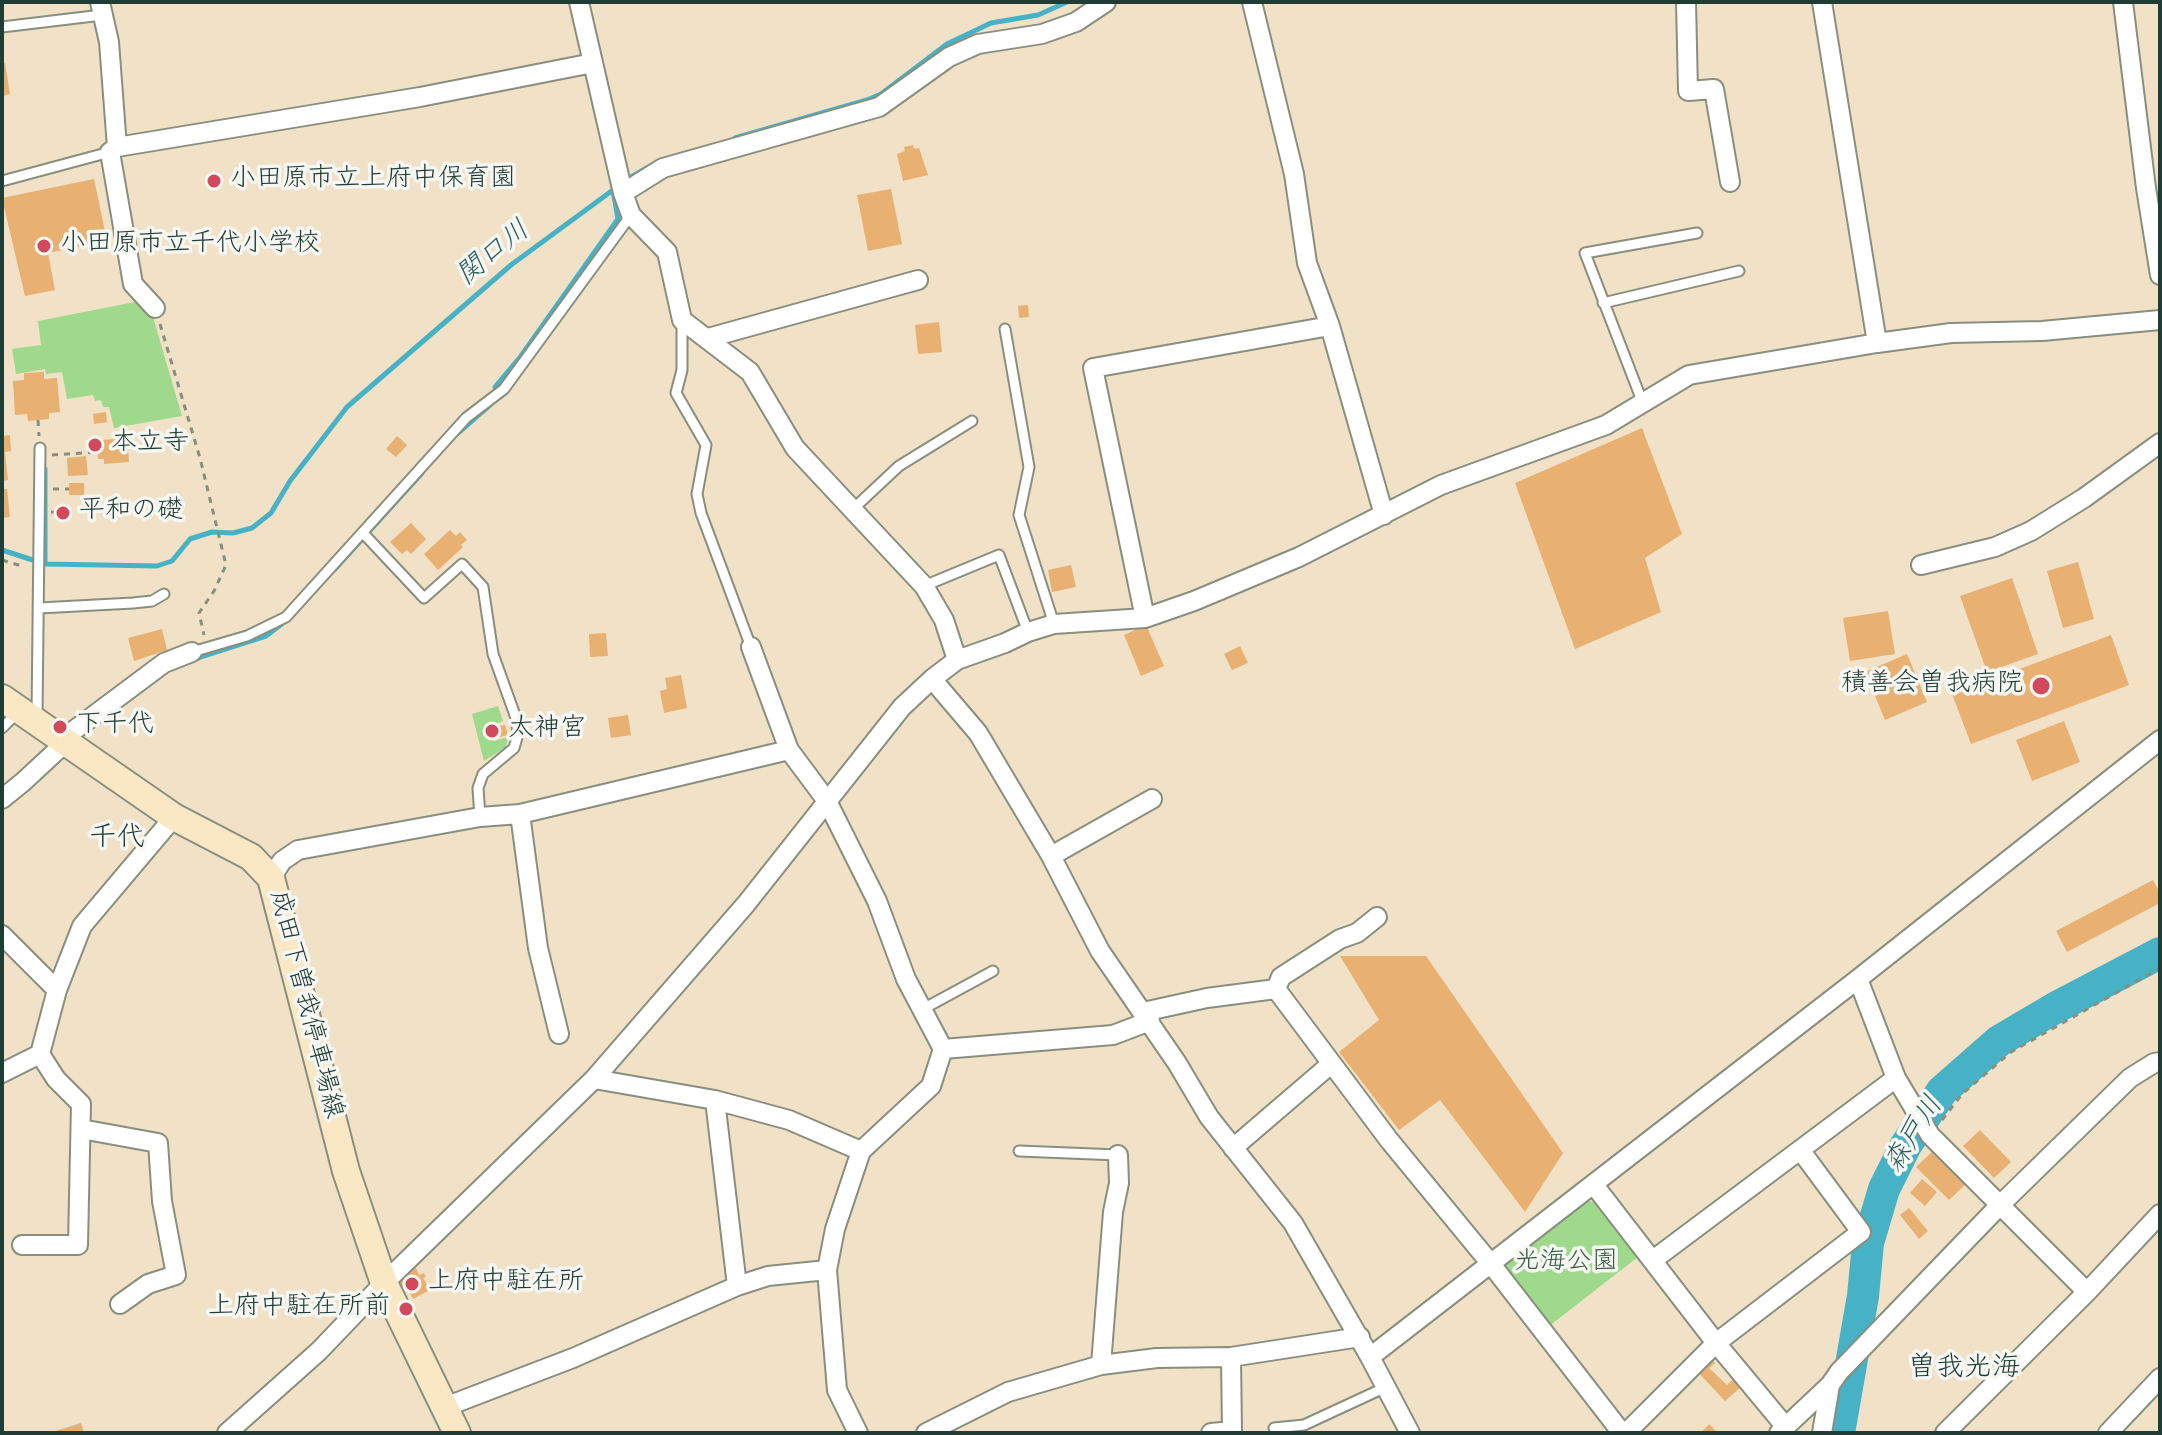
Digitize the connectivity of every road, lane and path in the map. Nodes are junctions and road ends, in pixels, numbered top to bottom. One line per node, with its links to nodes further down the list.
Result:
1 (579, 2): 9 (street)
2 (1106, 2): 13 (street)
3 (1252, 2): 23 (street)
4 (1686, 2): 12 (street)
5 (1822, 2): 26 (street)
6 (2123, 2): 17 (street)
7 (101, 8): 8 (lane); 10 (street)
8 (2, 27)
9 (593, 63): 10 (street); 13 (street)
10 (114, 150): 11 (lane); 20 (street)
11 (2, 181)
12 (1730, 182)
13 (620, 185): 14 (street)
14 (631, 215): 21 (street); 38 (lane)
15 (1697, 233): 19 (lane)
16 (1739, 271): 19 (lane)
17 (2160, 275)
18 (918, 280): 25 (street)
19 (1603, 303): 27 (lane)
20 (155, 308): 49 (path)
21 (682, 320): 25 (street); 48 (lane)
22 (2160, 320): 26 (street)
23 (1330, 326): 37 (street); 45 (street)
24 (1005, 329): 46 (lane)
25 (708, 338): 34 (street)
26 (1877, 343): 27 (street)
27 (1642, 401): 37 (street)
28 (972, 421): 34 (lane)
29 (2160, 443): 41 (street)
30 (40, 452): 31 (path); 39 (lane)
31 (97, 452)
32 (46, 489): 33 (path)
33 (69, 489)
34 (852, 510): 42 (street)
35 (46, 512): 36 (path)
36 (63, 513)
37 (1384, 515): 45 (street)
38 (366, 536): 49 (lane); 61 (lane)
39 (43, 555): 40 (path); 44 (lane)
40 (2, 560)
41 (1921, 565)
42 (924, 586): 47 (lane); 50 (street)
43 (164, 594): 44 (lane)
44 (39, 608): 52 (lane)
45 (1145, 618): 46 (street)
46 (1054, 624): 47 (street)
47 (1028, 632): 50 (street)
48 (751, 647): 55 (street)
49 (200, 649): 54 (street)
50 (957, 660): 51 (street)
51 (932, 679): 58 (street); 62 (street)
52 (15, 715): 54 (main road, 成田下曽我停車場線)
53 (2160, 740): 68 (street)
54 (63, 741): 56 (street); 60 (main road, 成田下曽我停車場線)
55 (789, 750): 58 (street); 59 (street)
56 (2, 799)
57 (1152, 799): 62 (street)
58 (827, 801): 71 (street); 80 (street)
59 (520, 814): 61 (street); 73 (street)
60 (174, 817): 63 (main road, 成田下曽我停車場線); 70 (street)
61 (480, 817): 63 (street)
62 (1051, 856): 72 (street)
63 (271, 878): 96 (main road, 成田下曽我停車場線)
64 (1377, 917): 69 (street)
65 (2, 935): 70 (street)
66 (2160, 968): 83 (path)
67 (993, 971): 71 (lane)
68 (1858, 979): 79 (street); 89 (street)
69 (1276, 989): 72 (street); 77 (street)
70 (57, 990): 75 (street)
71 (923, 1009): 74 (street)
72 (1146, 1016): 74 (street); 84 (street)
73 (559, 1034)
74 (943, 1049): 85 (street)
75 (40, 1054): 78 (street); 82 (street)
76 (2160, 1062): 90 (street)
77 (1331, 1064): 84 (street); 94 (street)
78 (2, 1073)
79 (1896, 1078): 83 (street); 87 (street)
80 (594, 1079): 81 (street); 96 (street)
81 (715, 1100): 85 (street); 97 (street)
82 (81, 1129): 92 (street); 99 (street)
83 (1929, 1133): 90 (street)
84 (1233, 1148): 100 (street)
85 (861, 1151): 95 (street)
86 (1019, 1151): 88 (lane)
87 (1801, 1151): 93 (street); 101 (street)
88 (1118, 1155): 104 (street)
89 (1594, 1185): 93 (street); 94 (street)
90 (2001, 1204): 98 (street); 105 (street)
91 (2160, 1214): 98 (street)
92 (22, 1245)
93 (1653, 1260): 101 (street)
94 (1491, 1264): 103 (street); 118 (street)
95 (827, 1270): 97 (street); 114 (street)
96 (384, 1283): 108 (main road, 成田下曽我停車場線); 112 (street)
97 (737, 1286): 108 (street)
98 (2087, 1292): 110 (street)
99 (120, 1304)
100 (1360, 1337): 102 (street); 103 (street)
101 (1716, 1343): 111 (street); 118 (street)
102 (1231, 1357): 104 (street); 116 (street)
103 (1370, 1357): 107 (street)
104 (1101, 1365): 115 (street)
105 (1834, 1378): 111 (street); 119 (street)
106 (2160, 1378): 120 (street)
107 (1386, 1387): 109 (lane); 117 (street)
108 (445, 1407): 113 (main road, 成田下曽我停車場線)
109 (1274, 1428)
110 (1958, 1429)
111 (1782, 1430)
112 (227, 1433)
113 (457, 1433)
114 (858, 1433)
115 (926, 1433)
116 (1211, 1433)
117 (1410, 1433)
118 (1624, 1433)
119 (1822, 1433)
120 (2108, 1433)

